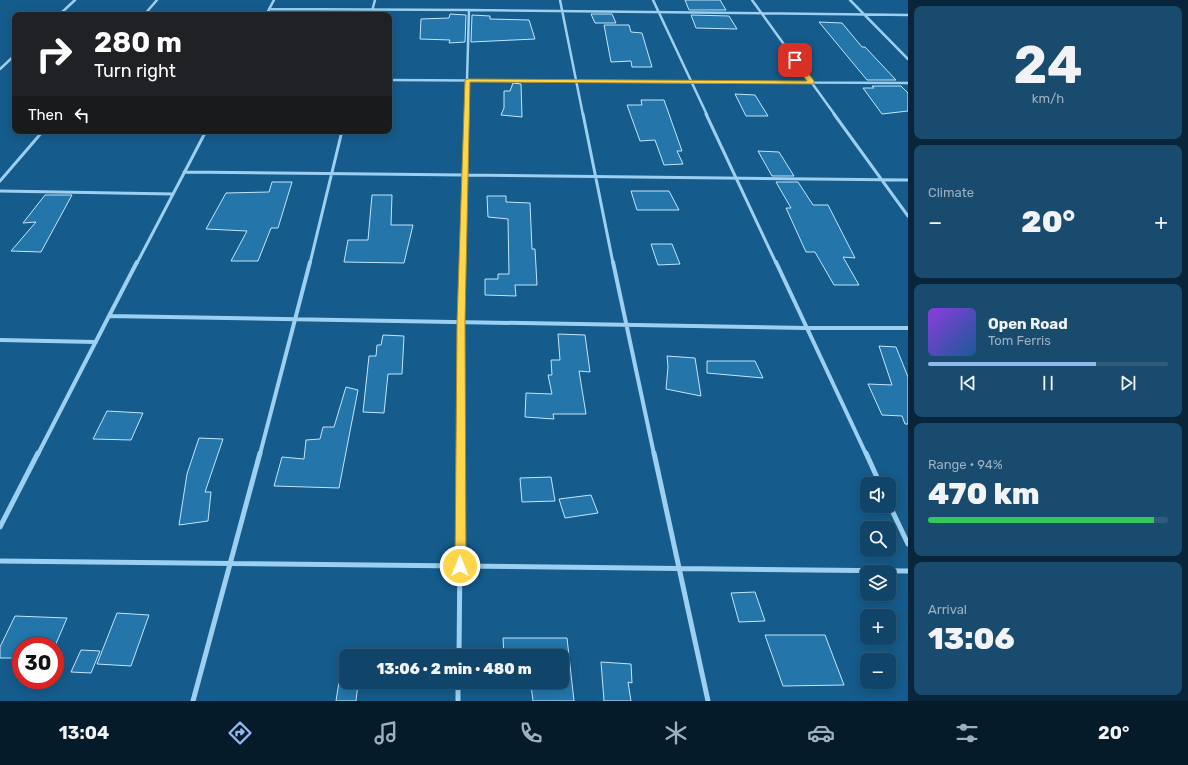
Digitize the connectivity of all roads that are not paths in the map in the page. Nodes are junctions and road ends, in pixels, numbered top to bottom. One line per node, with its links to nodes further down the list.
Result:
1 (75, 0): 12 (street)
2 (157, 0): 13 (street)
3 (274, 0): 9 (street)
4 (375, 0): 10 (street)
5 (560, 0): 15 (street)
6 (653, 0): 16 (street)
7 (752, 0): 17 (street)
8 (850, 0): 18 (street)
9 (269, 9): 10 (street); 14 (street)
10 (372, 10): 11 (street)
11 (469, 10): 15 (street); 24 (street)
12 (61, 12)
13 (147, 12)
14 (268, 12)
15 (562, 12): 16 (street); 25 (street)
16 (659, 13): 17 (street); 26 (street)
17 (761, 13): 18 (street); 27 (street)
18 (864, 14): 19 (street); 21 (street)
19 (908, 15)
20 (12, 58): 22 (street)
21 (908, 59)
22 (0, 69)
23 (392, 80): 24 (street)
24 (468, 80): 25 (street); 34 (street)
25 (576, 80): 26 (street); 35 (street)
26 (691, 81): 27 (street); 36 (street)
27 (812, 83): 28 (street); 37 (street)
28 (908, 83)
29 (40, 134): 39 (street)
30 (204, 134): 32 (street)
31 (341, 134): 33 (street)
32 (184, 172): 33 (street); 41 (street)
33 (332, 174): 34 (street); 44 (street)
34 (465, 175): 35 (street); 45 (street)
35 (596, 176): 36 (street); 46 (street)
36 (736, 178): 37 (street); 47 (street)
37 (882, 180): 38 (street); 42 (street)
38 (908, 180)
39 (0, 181)
40 (0, 190): 41 (street)
41 (173, 194): 43 (street)
42 (908, 216)
43 (109, 316): 44 (street); 50 (street)
44 (296, 319): 45 (street); 56 (street)
45 (461, 322): 46 (street); 57 (street)
46 (626, 324): 47 (street); 58 (street)
47 (806, 328): 48 (street); 51 (street)
48 (908, 328)
49 (0, 340): 50 (street)
50 (96, 342): 53 (street)
51 (877, 477)
52 (893, 513): 54 (street)
53 (0, 527)
54 (908, 544)
55 (0, 561): 56 (street)
56 (229, 564): 57 (street); 62 (street)
57 (460, 566): 58 (street); 60 (street)
58 (679, 569): 59 (street); 64 (street)
59 (908, 572)
60 (459, 649)
61 (458, 689): 63 (street)
62 (193, 701)
63 (458, 701)
64 (708, 701)

